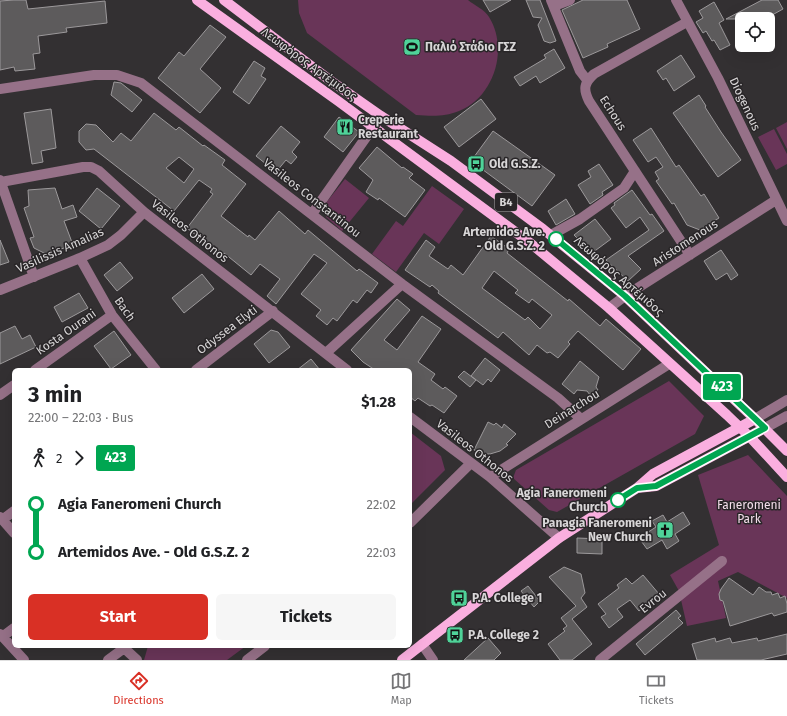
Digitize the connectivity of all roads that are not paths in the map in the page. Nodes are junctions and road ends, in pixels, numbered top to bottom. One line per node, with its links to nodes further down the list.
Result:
1 (197, 0): 10 (main road, Λεωφόρος Αρτέμιδος / B4)
2 (224, 0): 9 (main road, Λεωφόρος Αρτέμιδος / B4)
3 (570, 0): 5 (street)
4 (676, 0): 6 (street, Diogenous)
5 (552, 3): 7 (street)
6 (687, 22): 7 (street); 13 (street, Diogenous)
7 (587, 80): 11 (street, Echous)
8 (0, 89): 15 (street, Vasileos Constantinou)
9 (381, 116): 10 (street); 17 (main road, Λεωφόρος Αρτέμιδος / B4)
10 (374, 128): 15 (street); 24 (main road, Λεωφόρος Αρτέμιδος / B4)
11 (635, 171): 17 (street); 18 (street, Echous)
12 (0, 181): 14 (street, Vasileos Othonos); 20 (street)
13 (776, 200): 16 (street, Diogenous); 18 (street, Aristomenous)
14 (144, 212): 19 (street, Vasilissis Amalias); 25 (street, Vasileos Othonos)
15 (312, 214): 21 (street, Vasileos Constantinou)
16 (787, 221)
17 (551, 235): 23 (main road, Λεωφόρος Αρτέμιδος / B4)
18 (690, 255): 23 (street, Aristomenous)
19 (80, 258): 20 (street, Vasilissis Amalias); 26 (street, Bach)
20 (34, 276): 22 (street, Vasilissis Amalias)
21 (402, 284): 27 (street); 39 (street, Vasileos Constantinou)
22 (0, 290)
23 (625, 296): 24 (street, Aristomenous); 37 (main road, Λεωφόρος Αρτέμιδος / B4)
24 (609, 308): 28 (main road, Λεωφόρος Αρτέμιδος / B4)
25 (273, 312): 27 (street, Vasileos Othonos); 31 (street, Odyssea Elyti)
26 (112, 315): 29 (street, Kosta Ourani); 30 (street, Bach)
27 (326, 353): 32 (street, Vasileos Othonos)
28 (669, 364): 39 (street, Deinarchou); 40 (main road, Λεωφόρος Αρτέμιδος / B4)
29 (38, 368)
30 (154, 368)
31 (199, 368)
32 (345, 368)
33 (12, 386): 34 (street)
34 (0, 395)
35 (787, 400): 37 (street)
36 (787, 416): 41 (street)
37 (755, 418): 40 (main road); 41 (main road, Λεωφόρος Αρτέμιδος / B4)
38 (412, 419): 44 (street, Vasileos Othonos)
39 (581, 419): 45 (street, Deinarchou)
40 (740, 427): 42 (main road, Λεωφόρος Αρτέμιδος / B4); 47 (main road)
41 (765, 428): 42 (main road); 43 (main road, Λεωφόρος Αρτέμιδος / B4)
42 (750, 437): 46 (main road, Λεωφόρος Αρτέμιδος / B4); 47 (main road)
43 (787, 451)
44 (471, 463): 45 (street, Vasileos Othonos); 50 (street)
45 (490, 477): 52 (street, Vasileos Othonos)
46 (787, 477)
47 (637, 488): 52 (main road)
48 (12, 512): 49 (street)
49 (1, 519): 51 (street)
50 (412, 521)
51 (12, 532)
52 (558, 538): 56 (main road)
53 (722, 561): 68 (street, Evrou)
54 (12, 629): 55 (street)
55 (1, 635): 57 (street)
56 (422, 644): 66 (main road); 67 (street)
57 (12, 647)
58 (13, 648): 62 (street)
59 (125, 648): 63 (street)
60 (127, 648): 64 (street)
61 (262, 648): 65 (street)
62 (24, 660)
63 (108, 660)
64 (137, 660)
65 (247, 660)
66 (402, 660)
67 (433, 660)
68 (601, 660)

